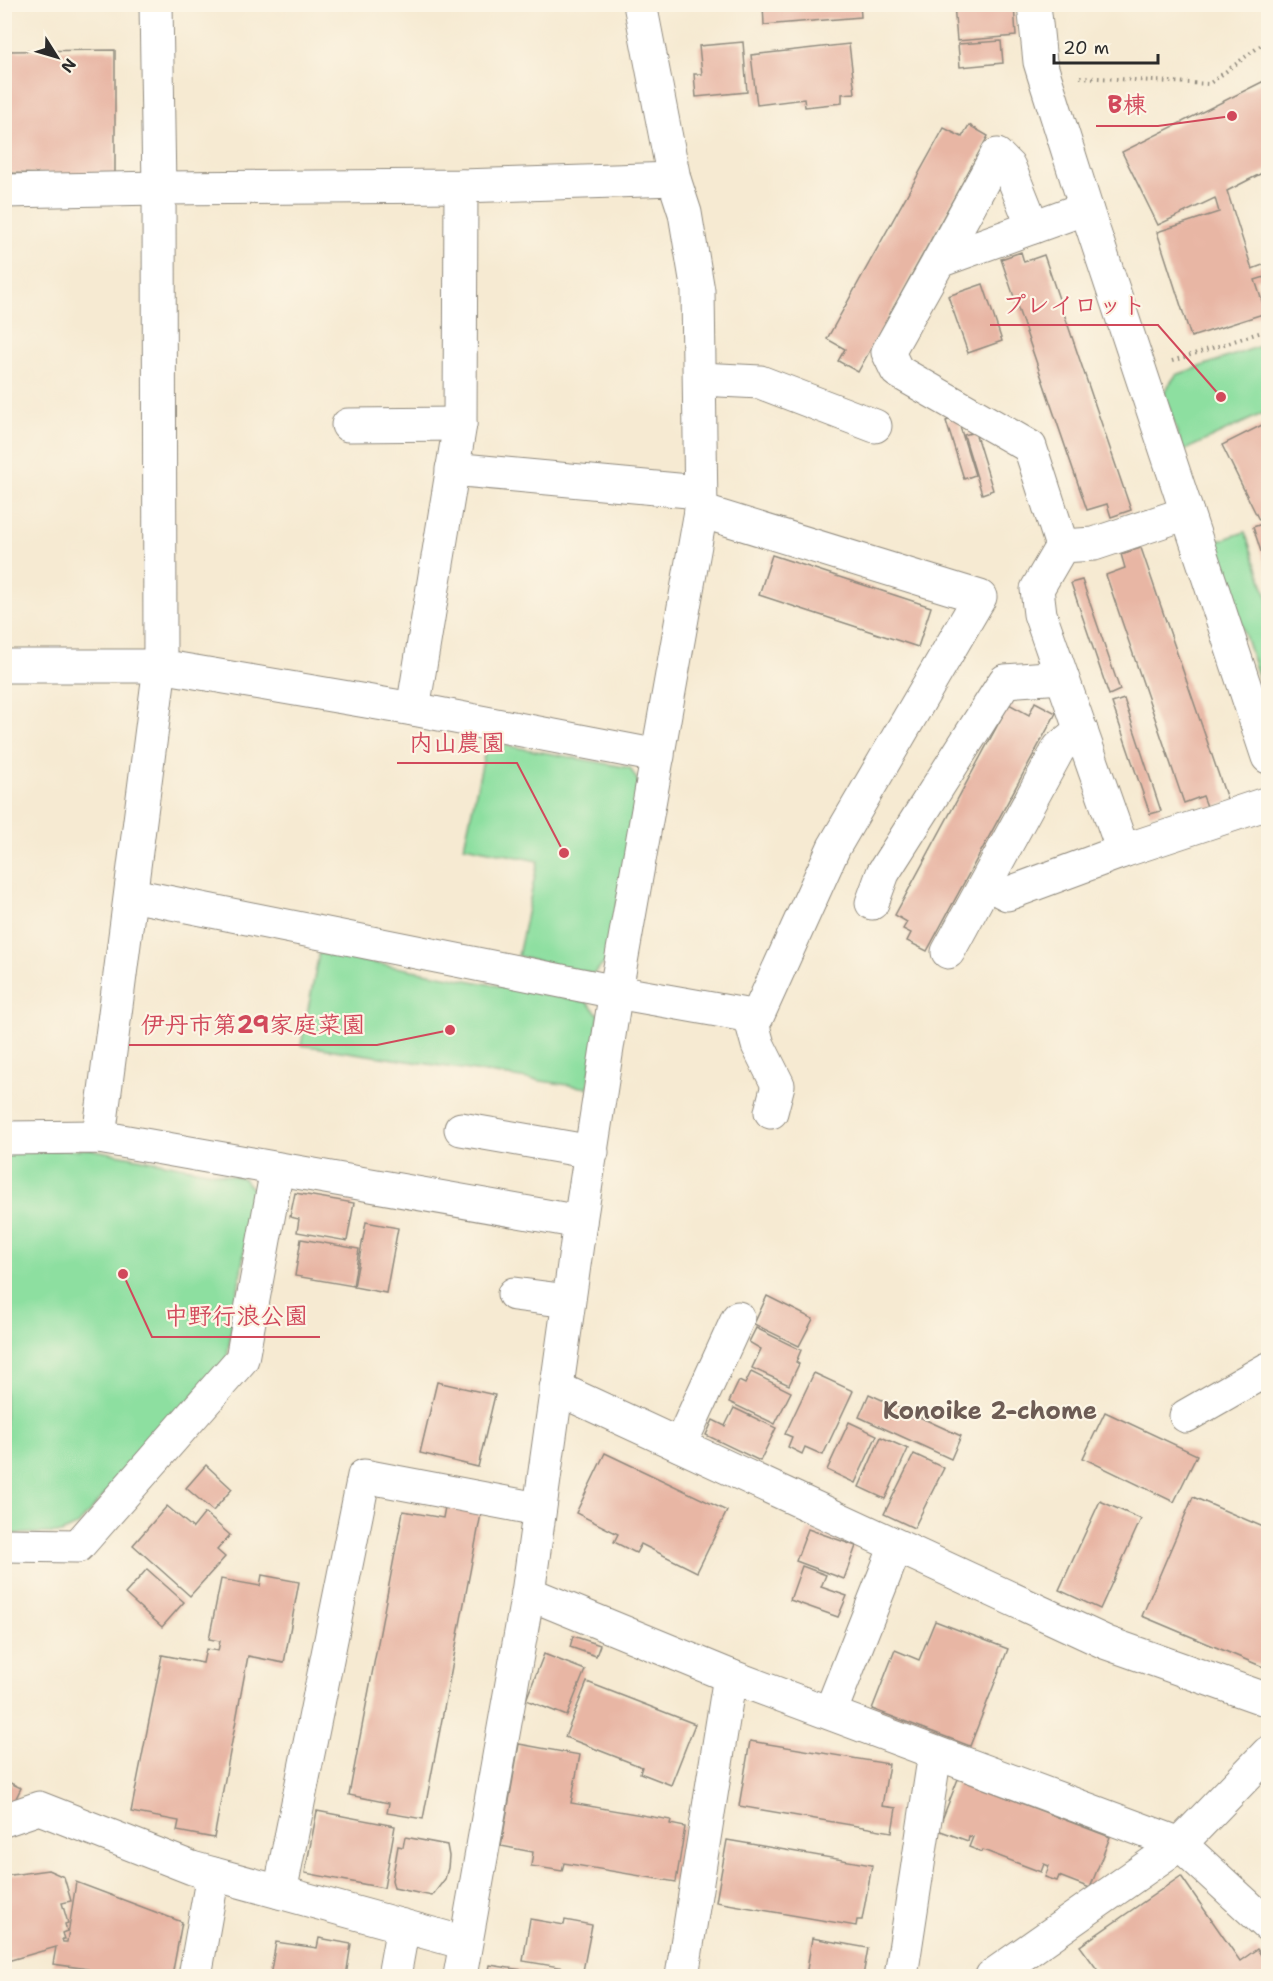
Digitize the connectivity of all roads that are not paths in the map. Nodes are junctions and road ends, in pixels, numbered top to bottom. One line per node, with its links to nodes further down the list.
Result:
1 (156, 4): 6 (street)
2 (640, 4): 4 (street)
3 (1034, 4): 8 (street)
4 (674, 179): 5 (street); 11 (street)
5 (461, 186): 6 (street); 12 (street)
6 (159, 188): 7 (street); 20 (street)
7 (4, 191)
8 (1086, 208): 9 (street); 17 (street)
9 (1034, 226): 10 (street); 10 (street)
10 (939, 261): 18 (street)
11 (690, 364): 14 (street); 16 (street)
12 (460, 424): 13 (street); 15 (street)
13 (348, 425)
14 (874, 426)
15 (452, 469): 16 (street); 22 (street)
16 (700, 502): 24 (street); 33 (street)
17 (1186, 513): 18 (street); 25 (street)
18 (1062, 546): 21 (street)
19 (4, 666): 20 (street)
20 (160, 666): 22 (street); 29 (street)
21 (1062, 677): 23 (street); 30 (street)
22 (414, 709): 24 (street)
23 (1081, 730): 27 (street); 28 (street)
24 (658, 756): 32 (street)
25 (1269, 757)
26 (1269, 803): 27 (street)
27 (1123, 851): 28 (street)
28 (986, 883): 31 (street)
29 (132, 895): 32 (street); 36 (street)
30 (872, 903)
31 (948, 952)
32 (616, 992): 33 (street); 38 (street)
33 (750, 1016): 34 (street)
34 (771, 1112)
35 (461, 1129): 38 (street)
36 (99, 1137): 37 (street); 39 (street)
37 (4, 1138)
38 (592, 1152): 40 (street)
39 (277, 1169): 40 (street); 49 (street)
40 (580, 1222): 42 (street)
41 (514, 1294): 42 (street)
42 (568, 1301): 45 (street)
43 (738, 1318): 47 (street)
44 (1269, 1369): 46 (street)
45 (556, 1388): 47 (street); 48 (street)
46 (1185, 1416)
47 (680, 1445): 50 (street)
48 (538, 1509): 51 (street); 60 (street)
49 (4, 1545)
50 (897, 1546): 53 (street); 54 (street)
51 (528, 1593): 52 (street); 63 (street)
52 (730, 1676): 54 (street); 67 (street)
53 (1269, 1700)
54 (830, 1713): 55 (street)
55 (935, 1752): 58 (street); 68 (street)
56 (1269, 1753): 58 (street)
57 (4, 1820): 59 (street)
58 (1180, 1844): 61 (street); 69 (street)
59 (213, 1874): 60 (street); 64 (street)
60 (280, 1892): 62 (street)
61 (1269, 1925)
62 (404, 1926): 63 (street); 65 (street)
63 (465, 1943): 66 (street)
64 (195, 1977)
65 (394, 1977)
66 (460, 1977)
67 (682, 1977)
68 (901, 1977)
69 (992, 1977)

